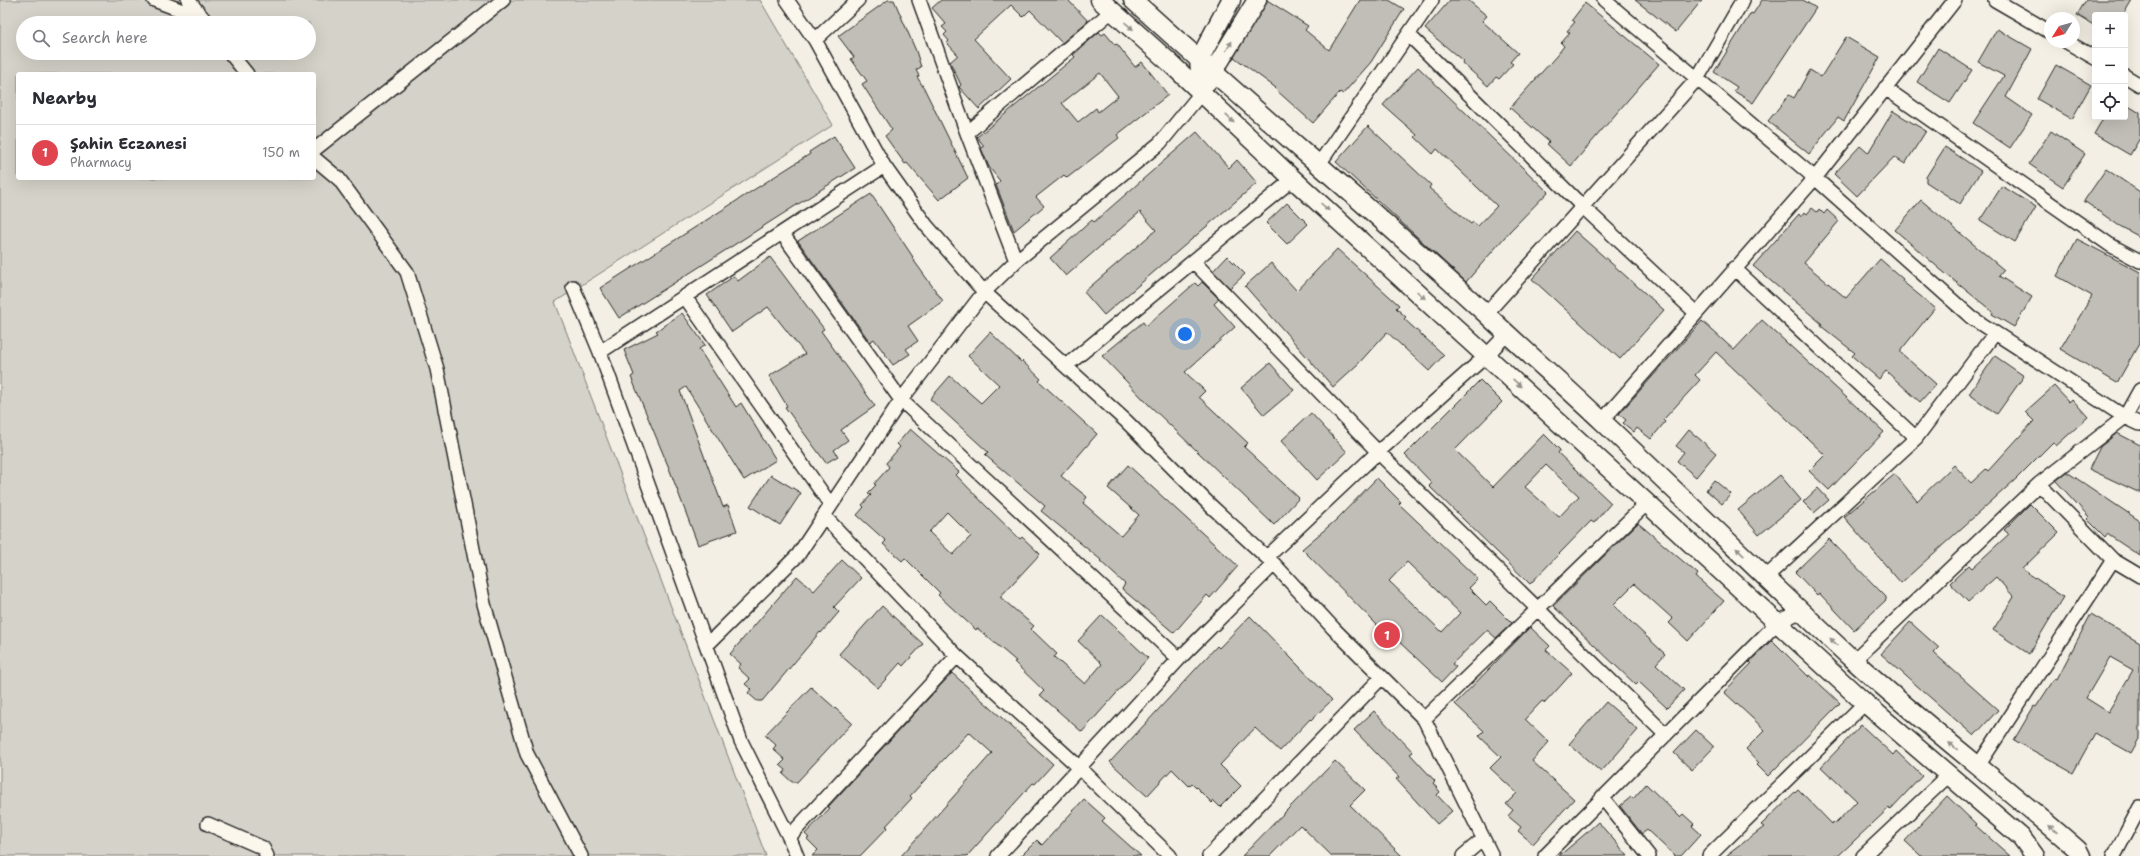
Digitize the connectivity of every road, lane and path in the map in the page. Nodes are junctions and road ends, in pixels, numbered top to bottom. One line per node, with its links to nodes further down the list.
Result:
1 (154, 0): 16 (street)
2 (188, 0): 17 (street)
3 (503, 0): 33 (street)
4 (787, 0): 20 (street)
5 (858, 0): 20 (street)
6 (919, 0): 32 (street)
7 (1133, 0): 24 (street)
8 (1231, 0): 24 (street)
9 (1257, 0): 26 (street, one-way to 9)
10 (1432, 0): 19 (street)
11 (1604, 0): 28 (street)
12 (1743, 0): 28 (street)
13 (1955, 0): 30 (street)
14 (1995, 0): 18 (street)
15 (1106, 6): 31 (street, one-way to 31); 32 (street)
16 (193, 16)
17 (201, 16)
18 (2044, 29)
19 (1409, 35): 35 (street); 39 (street)
20 (815, 40): 36 (street)
21 (2078, 48): 22 (street)
22 (2092, 56)
23 (236, 60): 25 (street)
24 (1199, 60): 26 (street); 31 (street)
25 (245, 72)
26 (1212, 73): 31 (street); 35 (street)
27 (2128, 78): 29 (street)
28 (1697, 79): 37 (street); 39 (street)
29 (2140, 85)
30 (1885, 88): 37 (street); 41 (street)
31 (1202, 92): 38 (street, one-way to 38); 42 (street)
32 (967, 133): 42 (street)
33 (316, 148)
34 (316, 160): 89 (street)
35 (1319, 164): 49 (street)
36 (884, 166): 40 (street); 46 (street)
37 (1814, 178): 44 (street); 50 (street)
38 (1293, 179): 43 (street); 53 (street, one-way to 53)
39 (1582, 206): 48 (street); 49 (street)
40 (782, 233): 47 (street); 56 (street)
41 (2140, 261)
42 (1016, 262): 46 (street)
43 (1194, 262): 54 (street); 61 (street)
44 (1734, 268): 48 (street); 60 (street)
45 (573, 287): 52 (street)
46 (984, 292): 54 (street); 56 (street)
47 (685, 297): 52 (street); 64 (street)
48 (1695, 312): 58 (street)
49 (1486, 314): 51 (street)
50 (1995, 333): 57 (street); 60 (street)
51 (1507, 334): 53 (street); 58 (street)
52 (600, 352): 72 (street)
53 (1487, 355): 61 (street); 63 (street, one-way to 63)
54 (1066, 366): 66 (street)
55 (2140, 390): 57 (street)
56 (901, 400): 64 (street); 74 (street)
57 (2125, 416): 59 (street); 62 (street)
58 (1602, 421): 68 (street, one-way to 58)
59 (2140, 424)
60 (1916, 438): 68 (street)
61 (1378, 452): 66 (street); 69 (street)
62 (2040, 484): 65 (street); 75 (street)
63 (1647, 503): 69 (street); 71 (street)
64 (828, 510): 72 (street); 73 (street)
65 (2113, 560): 67 (street); 80 (street)
66 (1270, 561): 74 (street); 76 (street)
67 (2140, 576)
68 (1766, 577): 70 (street)
69 (1538, 608): 78 (street); 79 (street)
70 (1802, 612): 71 (street); 75 (street, one-way to 70)
71 (1778, 622): 77 (street); 79 (street)
72 (707, 645): 86 (street)
73 (957, 656): 81 (street); 86 (street)
74 (1179, 659): 81 (street)
75 (1854, 660): 80 (street, one-way to 75)
76 (1382, 677): 78 (street); 93 (street)
77 (1865, 703): 82 (street); 98 (street)
78 (1424, 719): 87 (street)
79 (1666, 734): 83 (street)
80 (1978, 766): 101 (street, one-way to 80)
81 (1080, 768): 91 (street); 92 (street)
82 (1949, 775): 99 (street); 100 (street)
83 (1602, 796): 96 (street); 97 (street)
84 (2140, 807): 102 (street)
85 (208, 824): 88 (street)
86 (789, 837): 90 (street)
87 (1484, 839): 94 (street); 95 (street)
88 (267, 856)
89 (581, 856)
90 (797, 856)
91 (998, 856)
92 (1170, 856)
93 (1209, 856)
94 (1463, 856)
95 (1492, 856)
96 (1545, 856)
97 (1649, 856)
98 (1709, 856)
99 (1863, 856)
100 (2035, 856)
101 (2080, 856)
102 (2114, 856)

